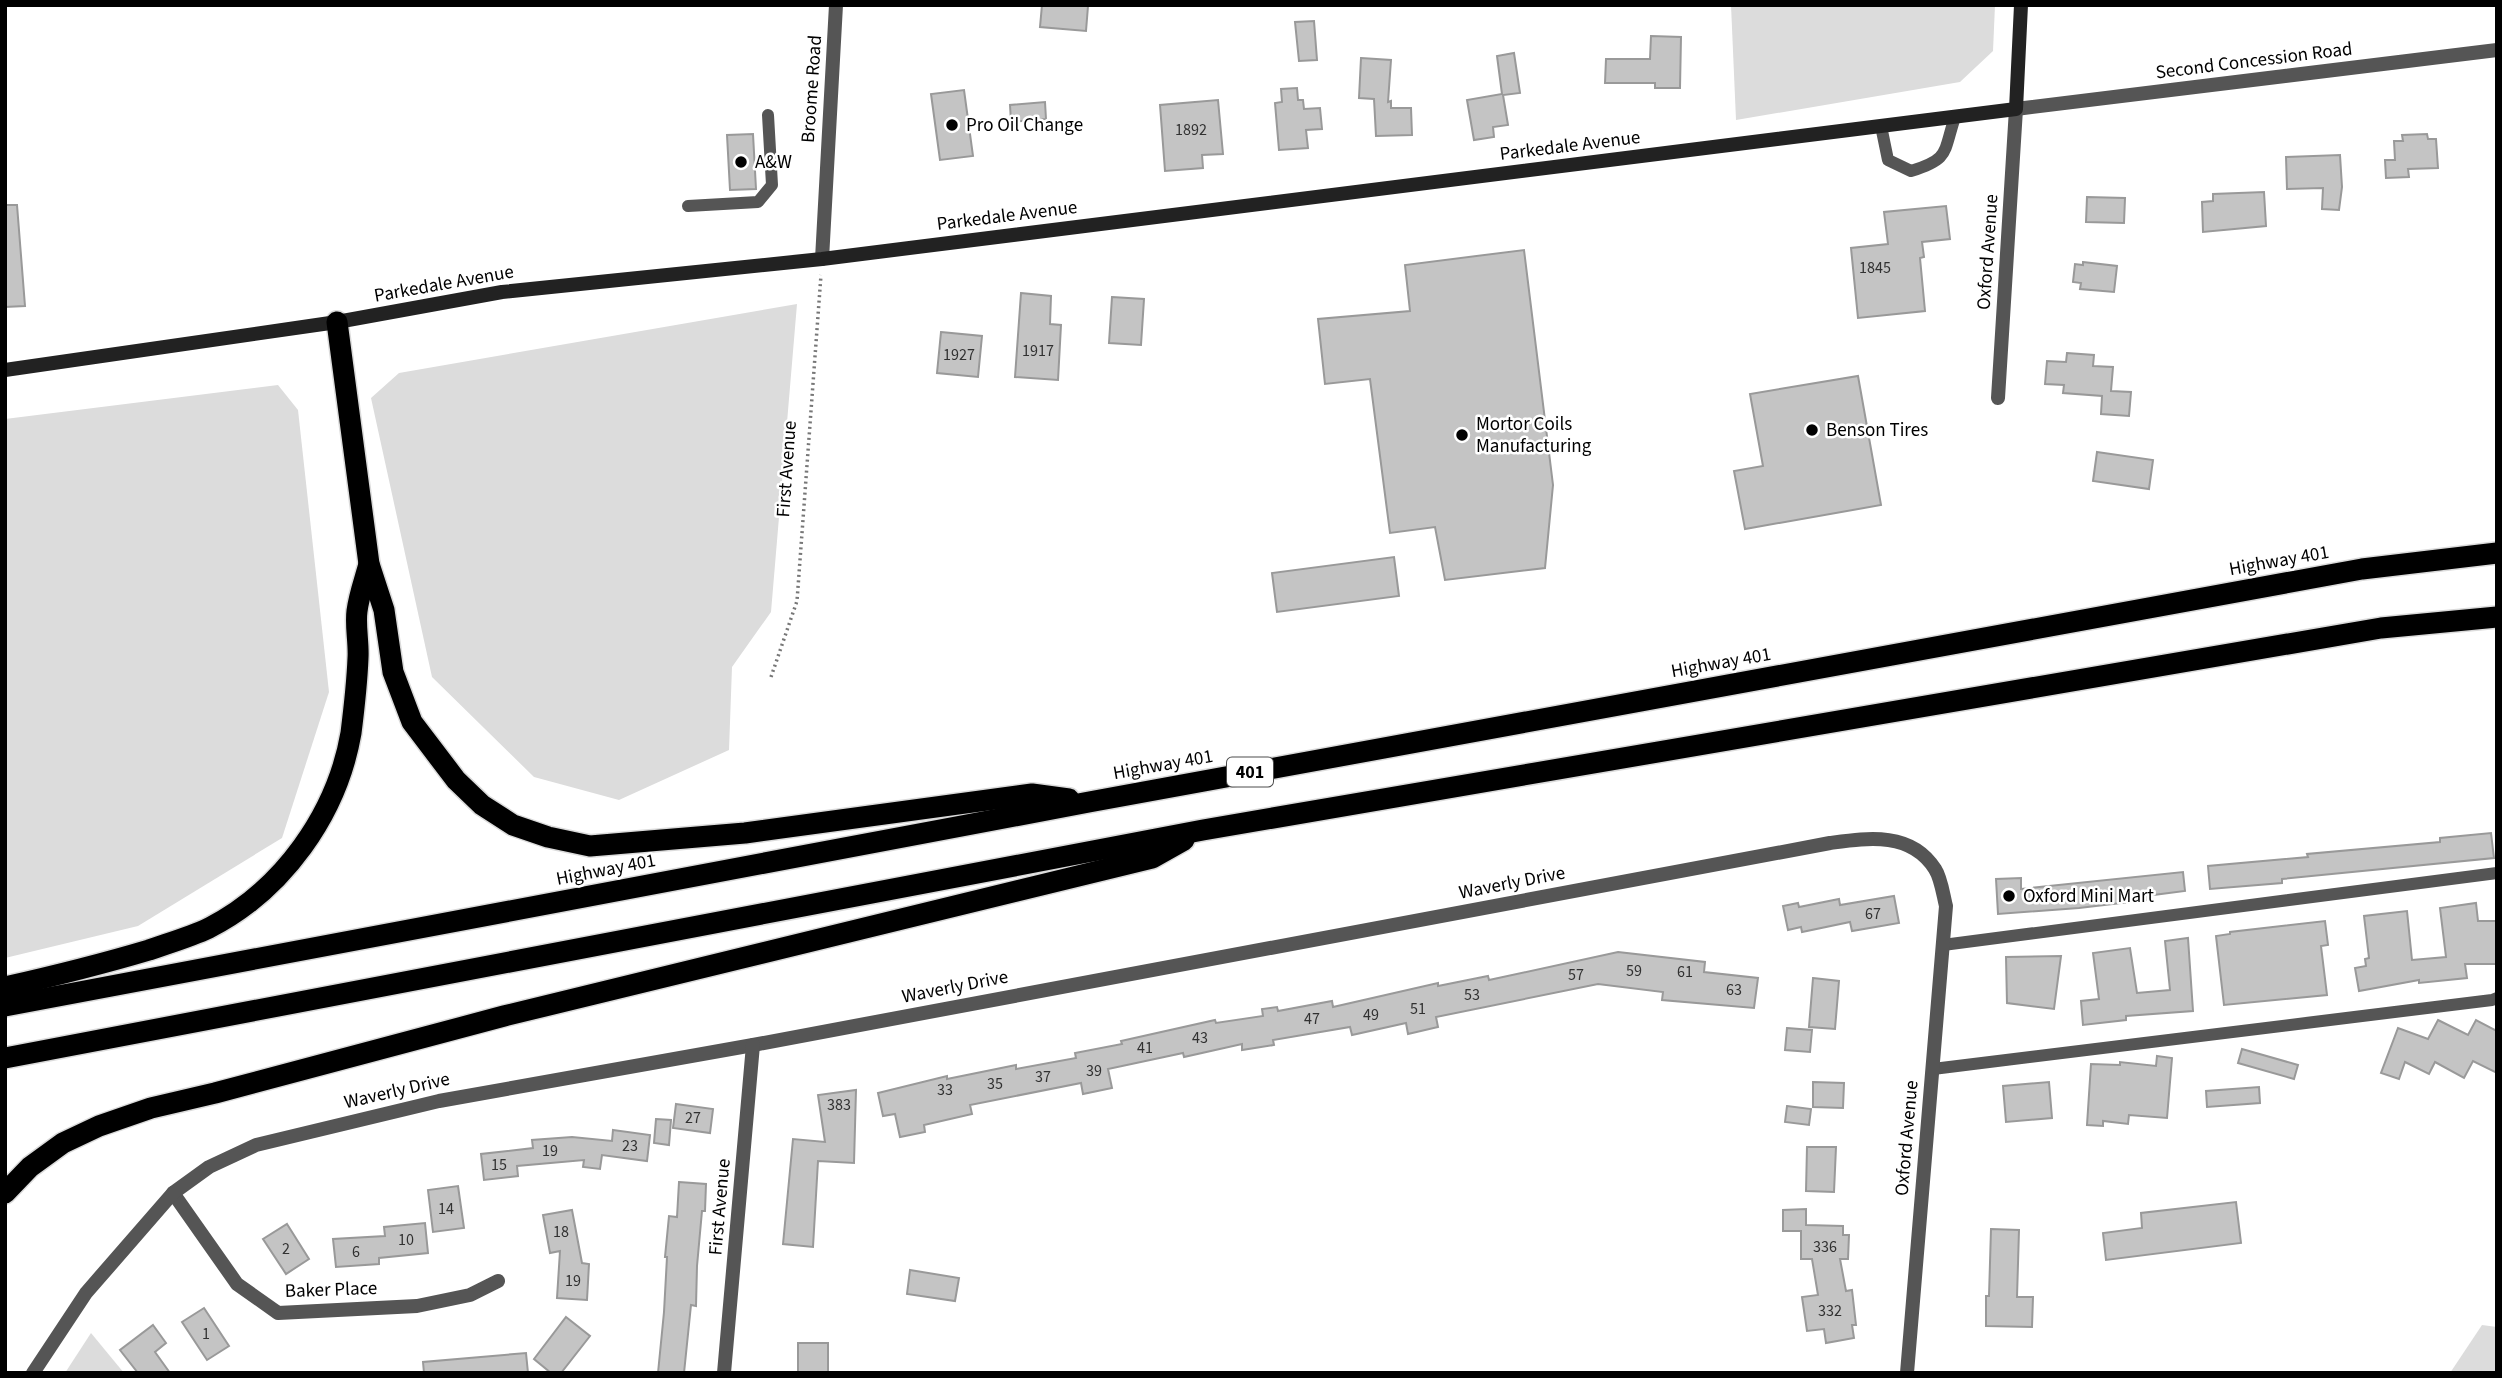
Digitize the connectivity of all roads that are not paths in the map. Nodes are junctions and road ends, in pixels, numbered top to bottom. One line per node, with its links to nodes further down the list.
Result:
1 (836, 5): 9 (street, Broome Road)
2 (2021, 5): 4 (main road)
3 (2497, 50): 4 (street, Second Concession Road)
4 (2016, 109): 6 (main road, Parkedale Avenue); 12 (street, Oxford Avenue)
5 (768, 115): 8 (lane)
6 (1955, 117): 7 (main road, Parkedale Avenue); 7 (lane)
7 (1881, 126): 9 (main road, Parkedale Avenue)
8 (688, 206)
9 (822, 259): 10 (main road, Parkedale Avenue)
10 (337, 322): 11 (main road, Parkedale Avenue); 14 (highway)
11 (5, 370)
12 (1998, 398)
13 (2497, 553): 16 (highway, Highway 401 / 401)
14 (369, 564): 16 (highway); 21 (highway)
15 (2497, 617): 17 (highway)
16 (1089, 802): 23 (highway, Highway 401 / 401)
17 (1203, 830): 25 (highway); 27 (highway)
18 (2497, 873): 20 (lane)
19 (1946, 906): 20 (street, Oxford Avenue); 24 (street, Waverly Drive)
20 (1943, 944): 26 (street, Oxford Avenue)
21 (5, 987)
22 (2497, 998): 26 (lane)
23 (5, 1006)
24 (753, 1045): 28 (street, Waverly Drive); 31 (street, First Avenue)
25 (5, 1058)
26 (1933, 1069): 32 (street, Oxford Avenue)
27 (5, 1193)
28 (173, 1193): 29 (street, Baker Place); 30 (street, Waverly Drive)
29 (498, 1280)
30 (33, 1373)
31 (724, 1373)
32 (1907, 1373)

